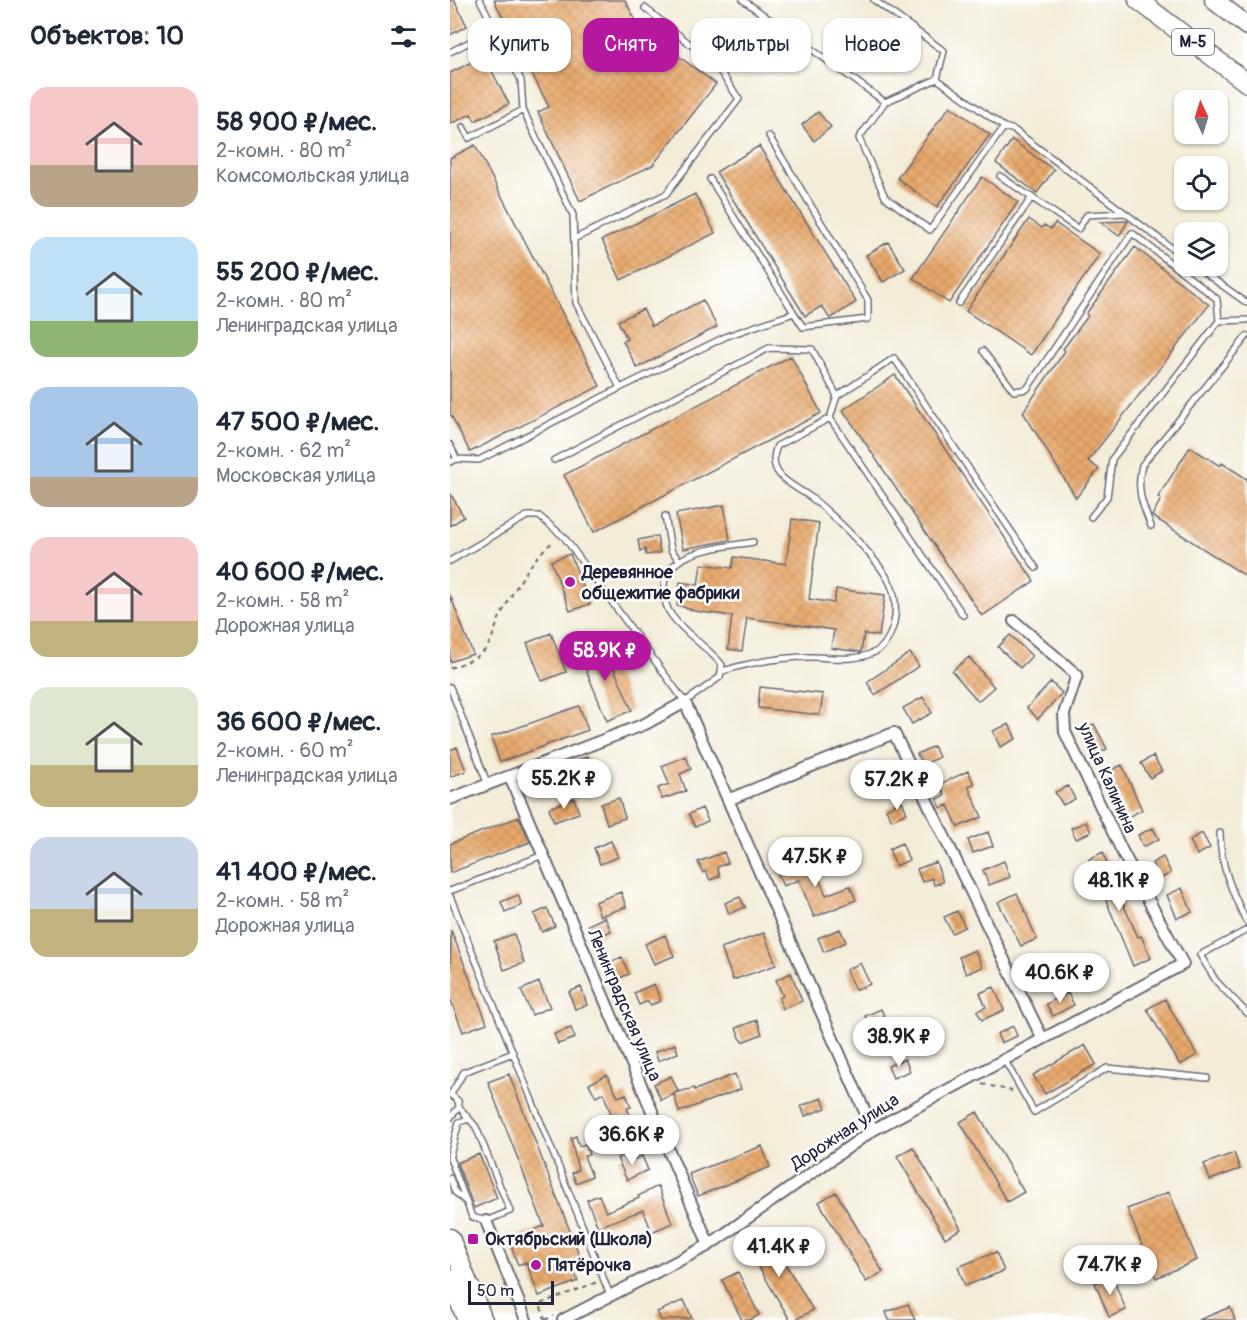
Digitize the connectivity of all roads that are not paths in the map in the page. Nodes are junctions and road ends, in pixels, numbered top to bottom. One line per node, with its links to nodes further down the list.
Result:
1 (480, 0): 7 (lane)
2 (743, 0): 14 (lane)
3 (874, 0): 12 (lane)
4 (1138, 0): 13 (main road, М-5)
5 (1215, 0): 8 (main road, М-5)
6 (645, 8): 23 (lane)
7 (489, 18)
8 (1247, 26)
9 (468, 43): 10 (lane)
10 (450, 52)
11 (517, 72): 15 (lane)
12 (937, 79): 14 (lane); 17 (lane)
13 (1247, 83)
14 (885, 102): 17 (lane)
15 (523, 110): 16 (lane); 23 (lane)
16 (463, 127)
17 (1004, 127): 22 (lane)
18 (769, 136): 28 (lane)
19 (1000, 176): 21 (lane)
20 (710, 179): 28 (lane)
21 (1032, 197): 22 (lane); 26 (lane)
22 (1124, 213): 24 (lane)
23 (574, 239): 33 (lane)
24 (1174, 250)
25 (1209, 276): 27 (lane)
26 (959, 303)
27 (1247, 303)
28 (794, 313): 33 (lane)
29 (1247, 320): 30 (lane)
30 (1219, 321): 32 (lane); 41 (lane)
31 (1247, 336): 42 (lane)
32 (983, 351)
33 (620, 388): 37 (lane)
34 (837, 396): 35 (lane); 38 (lane); 46 (lane)
35 (830, 418): 47 (lane); 49 (lane)
36 (450, 445): 37 (lane)
37 (457, 459): 39 (lane)
38 (554, 460)
39 (450, 462)
40 (665, 516): 44 (lane)
41 (1091, 517)
42 (1151, 526)
43 (753, 542): 44 (lane)
44 (679, 560): 49 (lane)
45 (450, 561): 51 (lane)
46 (1036, 568)
47 (963, 615)
48 (1014, 621): 62 (street, улица Калинина)
49 (723, 671): 51 (lane)
50 (450, 687): 53 (lane)
51 (686, 702): 52 (street); 55 (street)
52 (510, 777): 53 (street); 57 (street, Ленинградская улица)
53 (488, 785): 54 (street)
54 (450, 799)
55 (730, 800): 64 (street); 72 (street)
56 (1220, 833): 60 (lane)
57 (543, 855): 58 (lane); 78 (street, Ленинградская улица)
58 (450, 891)
59 (450, 896): 65 (lane)
60 (1247, 923)
61 (1247, 930): 63 (lane)
62 (1183, 964): 64 (street, Дорожная улица)
63 (1247, 1013)
64 (1042, 1038): 66 (street, Дорожная улица)
65 (513, 1053): 68 (lane); 80 (lane)
66 (1004, 1059): 67 (lane); 72 (street, Дорожная улица)
67 (1207, 1078)
68 (451, 1094): 69 (lane)
69 (459, 1107): 70 (lane); 71 (lane)
70 (450, 1118)
71 (469, 1119): 73 (lane); 76 (lane)
72 (873, 1130): 78 (street, Дорожная улица)
73 (450, 1156): 75 (lane)
74 (450, 1178): 75 (lane)
75 (465, 1201): 76 (lane)
76 (486, 1221): 83 (street)
77 (450, 1238): 82 (main road)
78 (709, 1245): 80 (street, Дорожная улица)
79 (450, 1279): 81 (main road)
80 (611, 1297): 84 (street, Дорожная улица)
81 (467, 1320)
82 (483, 1320)
83 (526, 1320)
84 (563, 1320)

